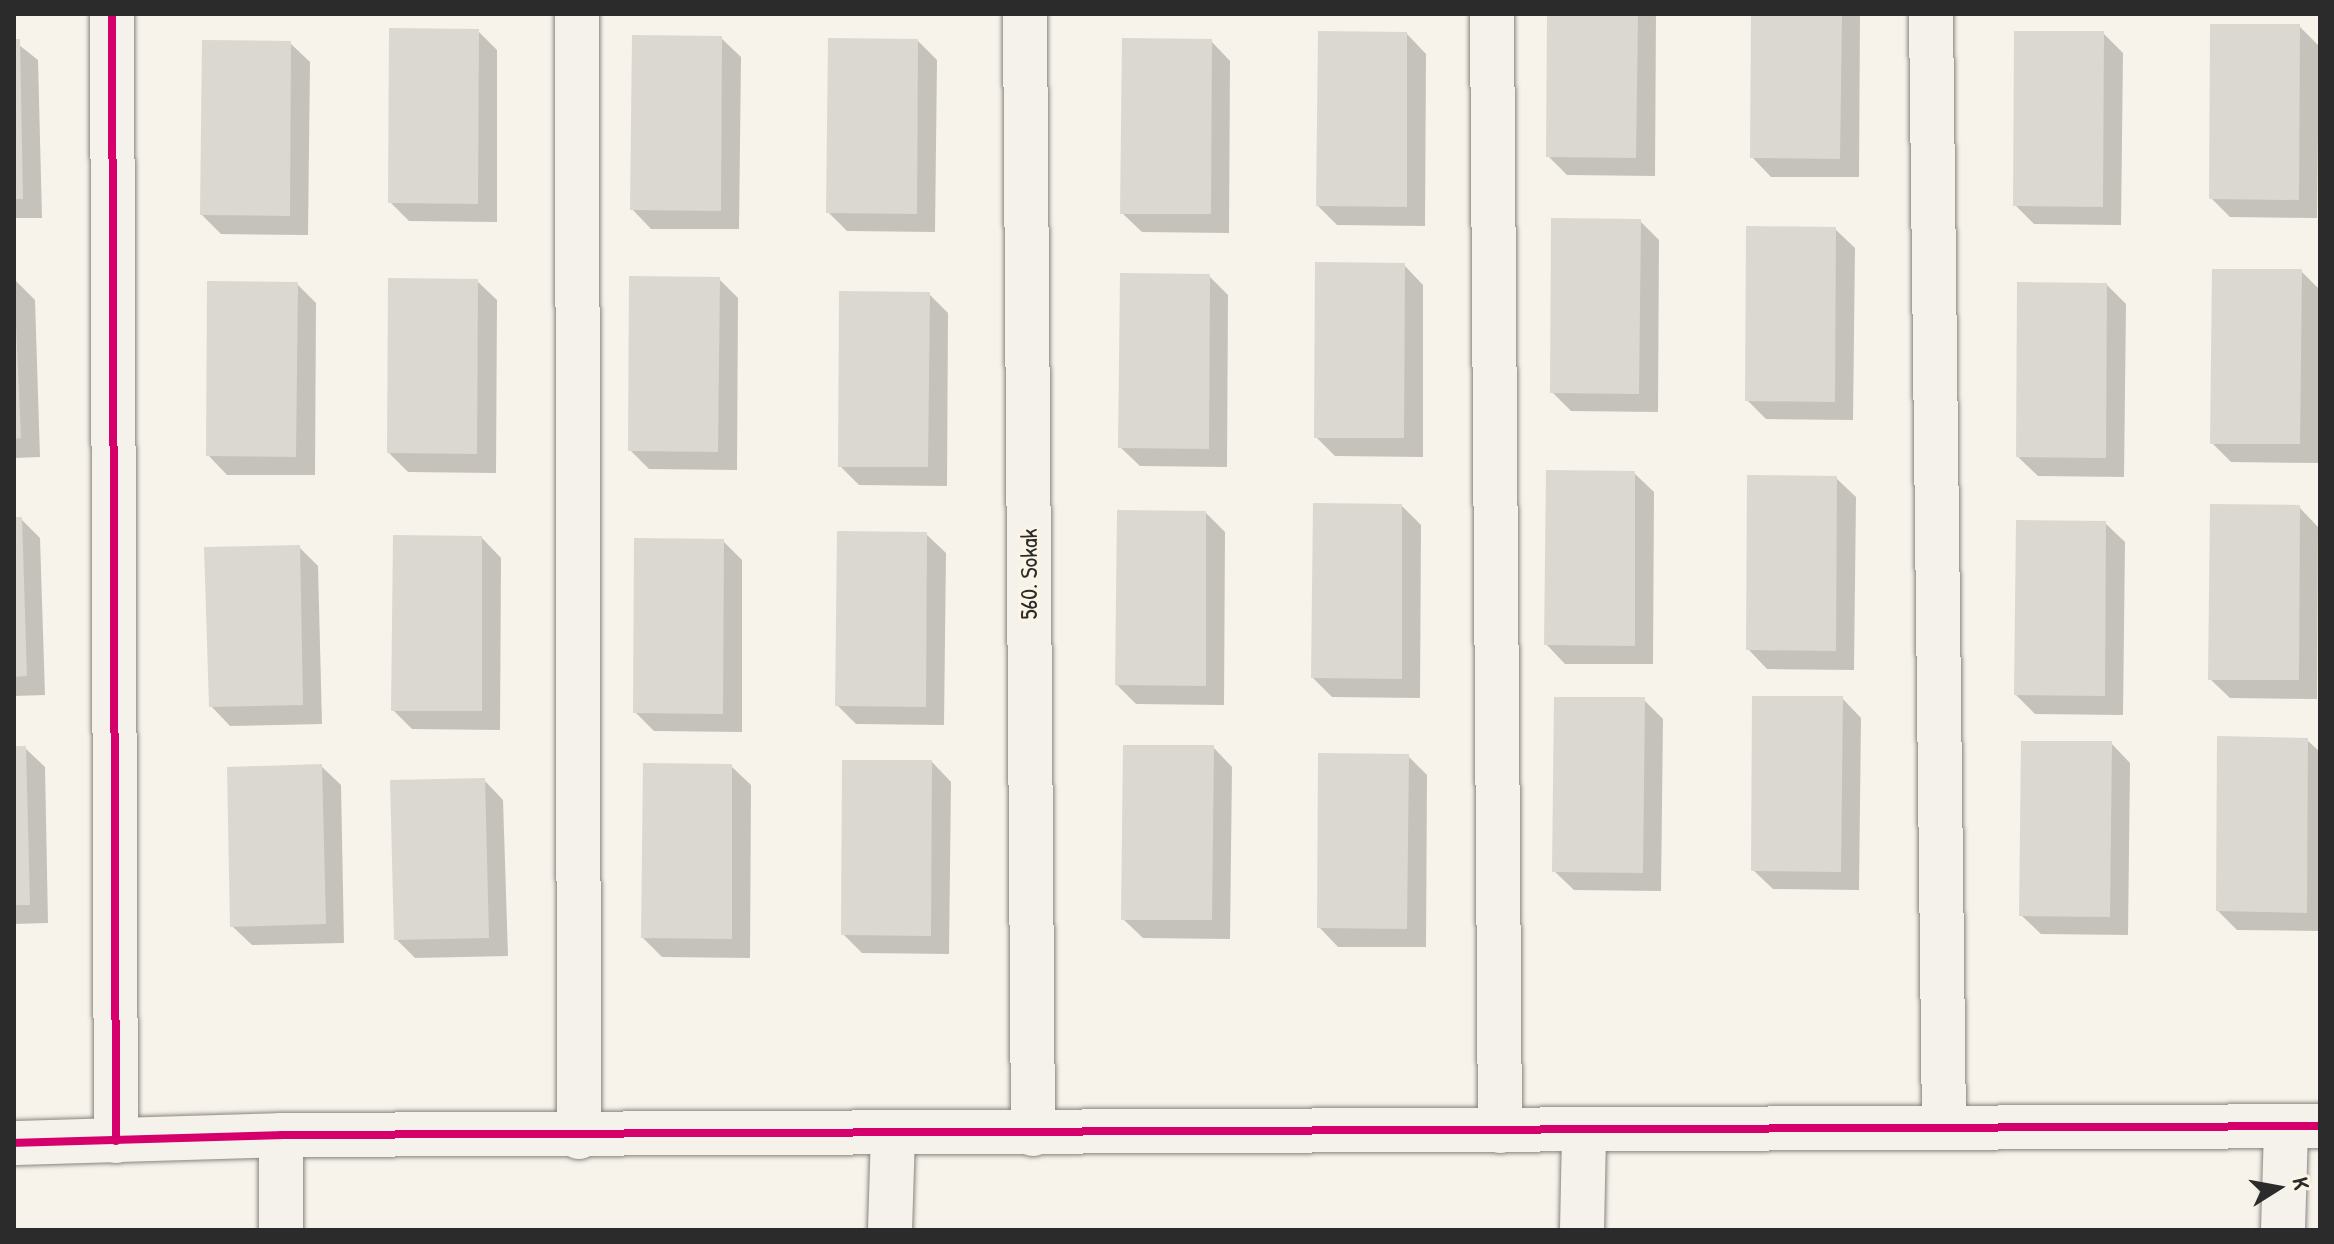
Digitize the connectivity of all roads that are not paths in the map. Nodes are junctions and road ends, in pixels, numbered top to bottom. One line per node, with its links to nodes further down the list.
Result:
1 (112, 14): 14 (street)
2 (577, 14): 13 (street)
3 (1025, 14): 10 (street, 560. Sokak)
4 (1492, 14): 8 (street)
5 (1931, 14): 7 (street)
6 (2303, 1126): 7 (street); 19 (street)
7 (1944, 1128): 9 (street)
8 (1500, 1131): 9 (street); 10 (street)
9 (1584, 1131): 18 (street)
10 (1033, 1134): 12 (street)
11 (281, 1135): 13 (street); 14 (street); 16 (street)
12 (893, 1135): 13 (street); 17 (street)
13 (579, 1137)
14 (116, 1141): 15 (street)
15 (14, 1143)
16 (281, 1230)
17 (890, 1230)
18 (1582, 1230)
19 (2283, 1230)

